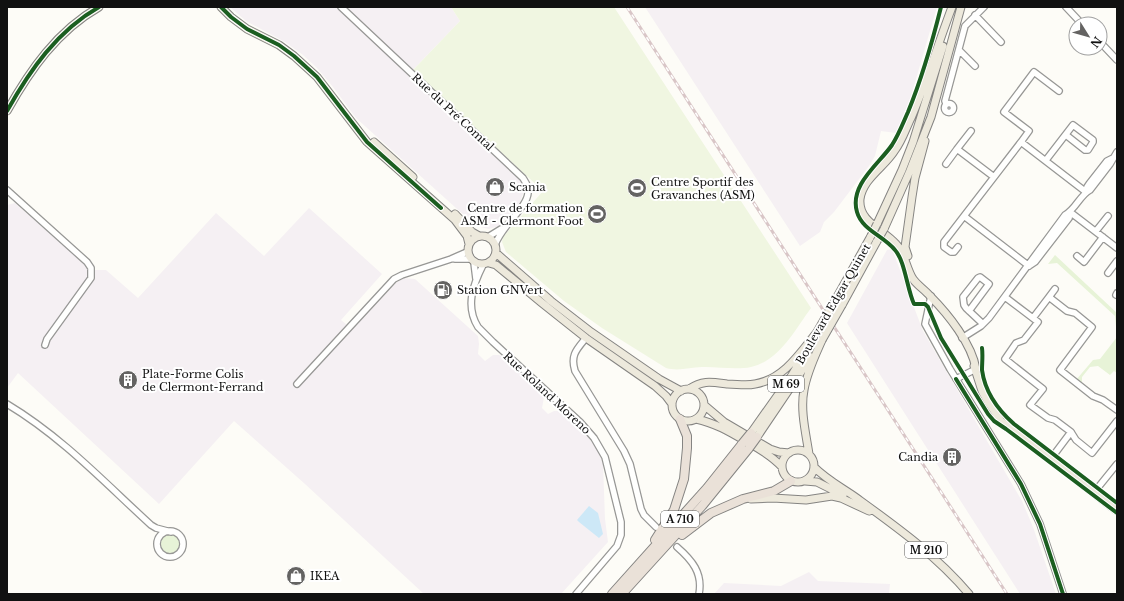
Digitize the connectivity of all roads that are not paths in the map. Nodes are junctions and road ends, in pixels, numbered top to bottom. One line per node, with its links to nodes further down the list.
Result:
1 (99, 7): 17 (main road)
2 (221, 7): 19 (main road)
3 (341, 7): 34 (street, Rue du Pré Comtal)
4 (952, 7): 53 (main road); 61 (main road, Boulevard Edgar Quinet / M 69, bridge)
5 (960, 7): 18 (main road, Boulevard Edgar Quinet / M 69)
6 (984, 7): 8 (street)
7 (1066, 7): 9 (street)
8 (975, 15): 10 (street); 11 (street)
9 (1074, 16)
10 (1001, 42)
11 (959, 50): 14 (street); 16 (street)
12 (1108, 50): 13 (street)
13 (1117, 60)
14 (975, 66)
15 (1059, 92): 22 (street)
16 (946, 104)
17 (7, 111)
18 (931, 117): 53 (main road); 64 (main road, Boulevard Edgar Quinet / M 69, bridge)
19 (350, 121): 36 (main road); 39 (main road)
20 (971, 131): 23 (street)
21 (1066, 135): 21 (street); 26 (street)
22 (1021, 142): 26 (street); 28 (street)
23 (957, 149): 27 (street); 28 (street)
24 (1117, 152): 25 (street)
25 (1115, 159): 30 (street)
26 (1046, 160): 30 (street)
27 (946, 164)
28 (994, 177): 32 (street)
29 (7, 190): 65 (street)
30 (1086, 192): 31 (street)
31 (1070, 212): 35 (street); 50 (street)
32 (964, 216): 41 (street); 50 (street)
33 (1108, 216): 35 (street)
34 (504, 227): 37 (street, Rue du Pré Comtal); 40 (street, Rue du Pré Comtal)
35 (1096, 232): 38 (street)
36 (479, 236): 37 (main road); 39 (main road)
37 (488, 237): 40 (main road)
38 (1103, 237): 42 (street); 45 (street)
39 (469, 244): 43 (main road)
40 (495, 245): 44 (main road)
41 (958, 247)
42 (1117, 248)
43 (467, 252): 46 (street); 47 (main road)
44 (496, 253): 49 (main road); 70 (main road)
45 (1077, 256)
46 (451, 259): 47 (street); 68 (street)
47 (472, 261): 49 (main road); 52 (street)
48 (1117, 261): 51 (street)
49 (486, 264): 52 (street); 62 (main road)
50 (1029, 266): 56 (street)
51 (1108, 273)
52 (476, 279): 101 (street, Rue Roland Moreno)
53 (920, 286): 55 (main road)
54 (1055, 289): 57 (street)
55 (931, 296): 63 (main road); 67 (street)
56 (1005, 297): 59 (street); 60 (street)
57 (1049, 297): 59 (street); 74 (street)
58 (969, 311): 58 (street); 60 (street)
59 (1033, 318): 78 (street)
60 (983, 324): 63 (street)
61 (817, 332): 69 (main road); 79 (main road, Boulevard Edgar Quinet / M 69)
62 (586, 338): 72 (main road); 95 (street)
63 (962, 338): 66 (main road)
64 (822, 340): 79 (main road, M 69); 82 (main road)
65 (45, 345)
66 (976, 369): 67 (street); 83 (main road)
67 (956, 379): 104 (street)
68 (297, 384)
69 (689, 389): 70 (main road); 73 (main road)
70 (681, 391): 72 (main road)
71 (7, 404): 94 (street)
72 (672, 404): 75 (main road)
73 (704, 405): 76 (main road); 81 (main road)
74 (1117, 410)
75 (680, 419): 76 (main road); 100 (highway)
76 (696, 419): 85 (main road)
77 (1117, 421): 78 (street)
78 (1071, 432): 83 (street)
79 (754, 435): 80 (highway, A 710, bridge)
80 (745, 446): 99 (highway, A 710); 100 (highway, A 710)
81 (789, 453): 82 (main road); 85 (main road)
82 (809, 454): 86 (main road)
83 (1051, 458): 89 (main road); 92 (main road)
84 (1117, 464): 89 (street)
85 (782, 467): 87 (main road)
86 (814, 467): 88 (main road); 93 (main road, M 210)
87 (791, 480): 88 (main road); 90 (highway)
88 (805, 481): 93 (main road, M 210)
89 (1096, 490): 91 (main road)
90 (743, 499): 93 (main road); 99 (highway)
91 (1117, 506)
92 (1117, 511)
93 (877, 514): 103 (main road, M 210)
94 (151, 525): 96 (street); 97 (street)
95 (656, 527)
96 (171, 532): 97 (street); 97 (street)
97 (158, 540)
98 (677, 547): 102 (street)
99 (658, 555): 100 (highway, A 710)
100 (617, 593)
101 (576, 594)
102 (699, 594)
103 (969, 594)
104 (1064, 594)

